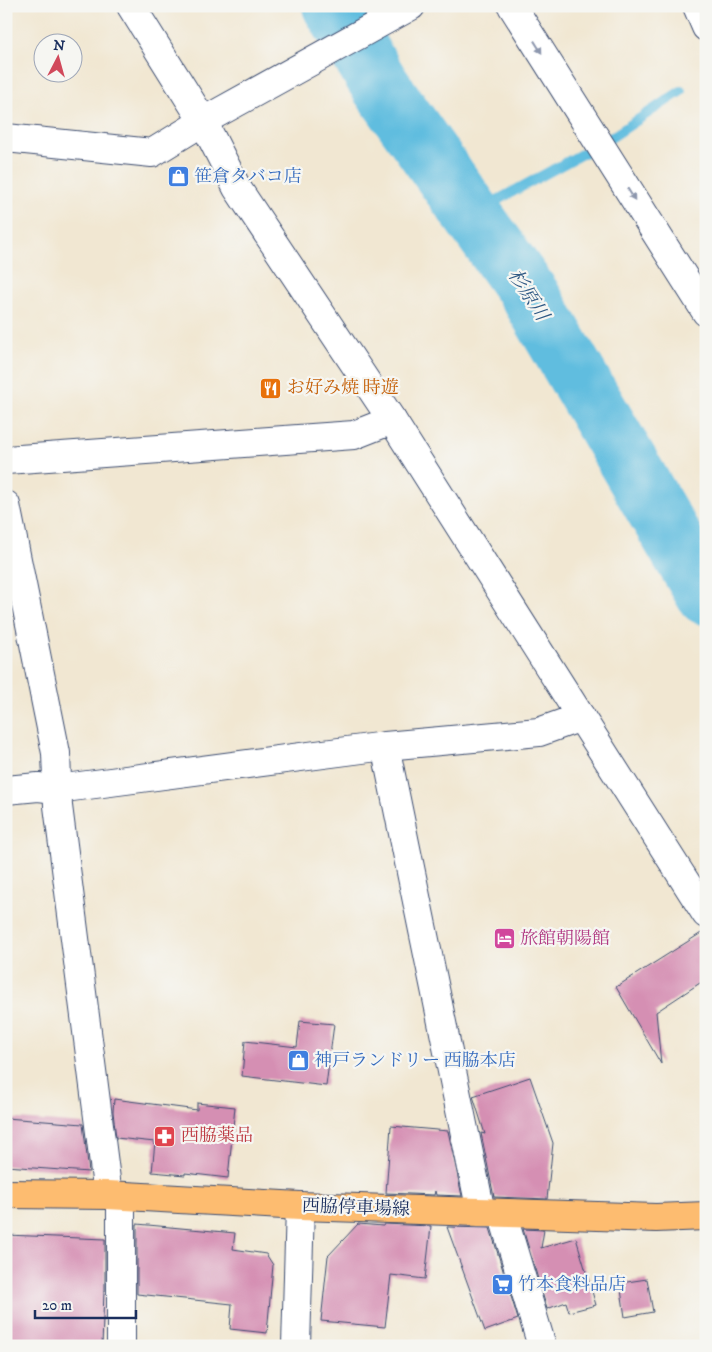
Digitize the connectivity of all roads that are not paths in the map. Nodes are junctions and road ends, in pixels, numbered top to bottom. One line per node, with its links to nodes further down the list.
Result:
1 (131, 6): 6 (street)
2 (411, 6): 6 (street)
3 (512, 6): 8 (street, one-way to 8)
4 (697, 6): 5 (street)
5 (706, 27)
6 (208, 118): 7 (street); 9 (street)
7 (6, 138)
8 (706, 312)
9 (392, 420): 10 (street); 12 (street)
10 (6, 460)
11 (6, 505): 14 (street)
12 (581, 717): 13 (street); 16 (street)
13 (385, 746): 14 (street); 20 (street)
14 (57, 789): 15 (street); 18 (street)
15 (6, 790)
16 (706, 914)
17 (6, 1194): 18 (main road, 西脇停車場線)
18 (115, 1196): 19 (main road, 西脇停車場線); 22 (street)
19 (300, 1206): 20 (main road, 西脇停車場線); 23 (street)
20 (491, 1212): 21 (main road, 西脇停車場線); 24 (street)
21 (706, 1216)
22 (121, 1346)
23 (296, 1346)
24 (542, 1346)

